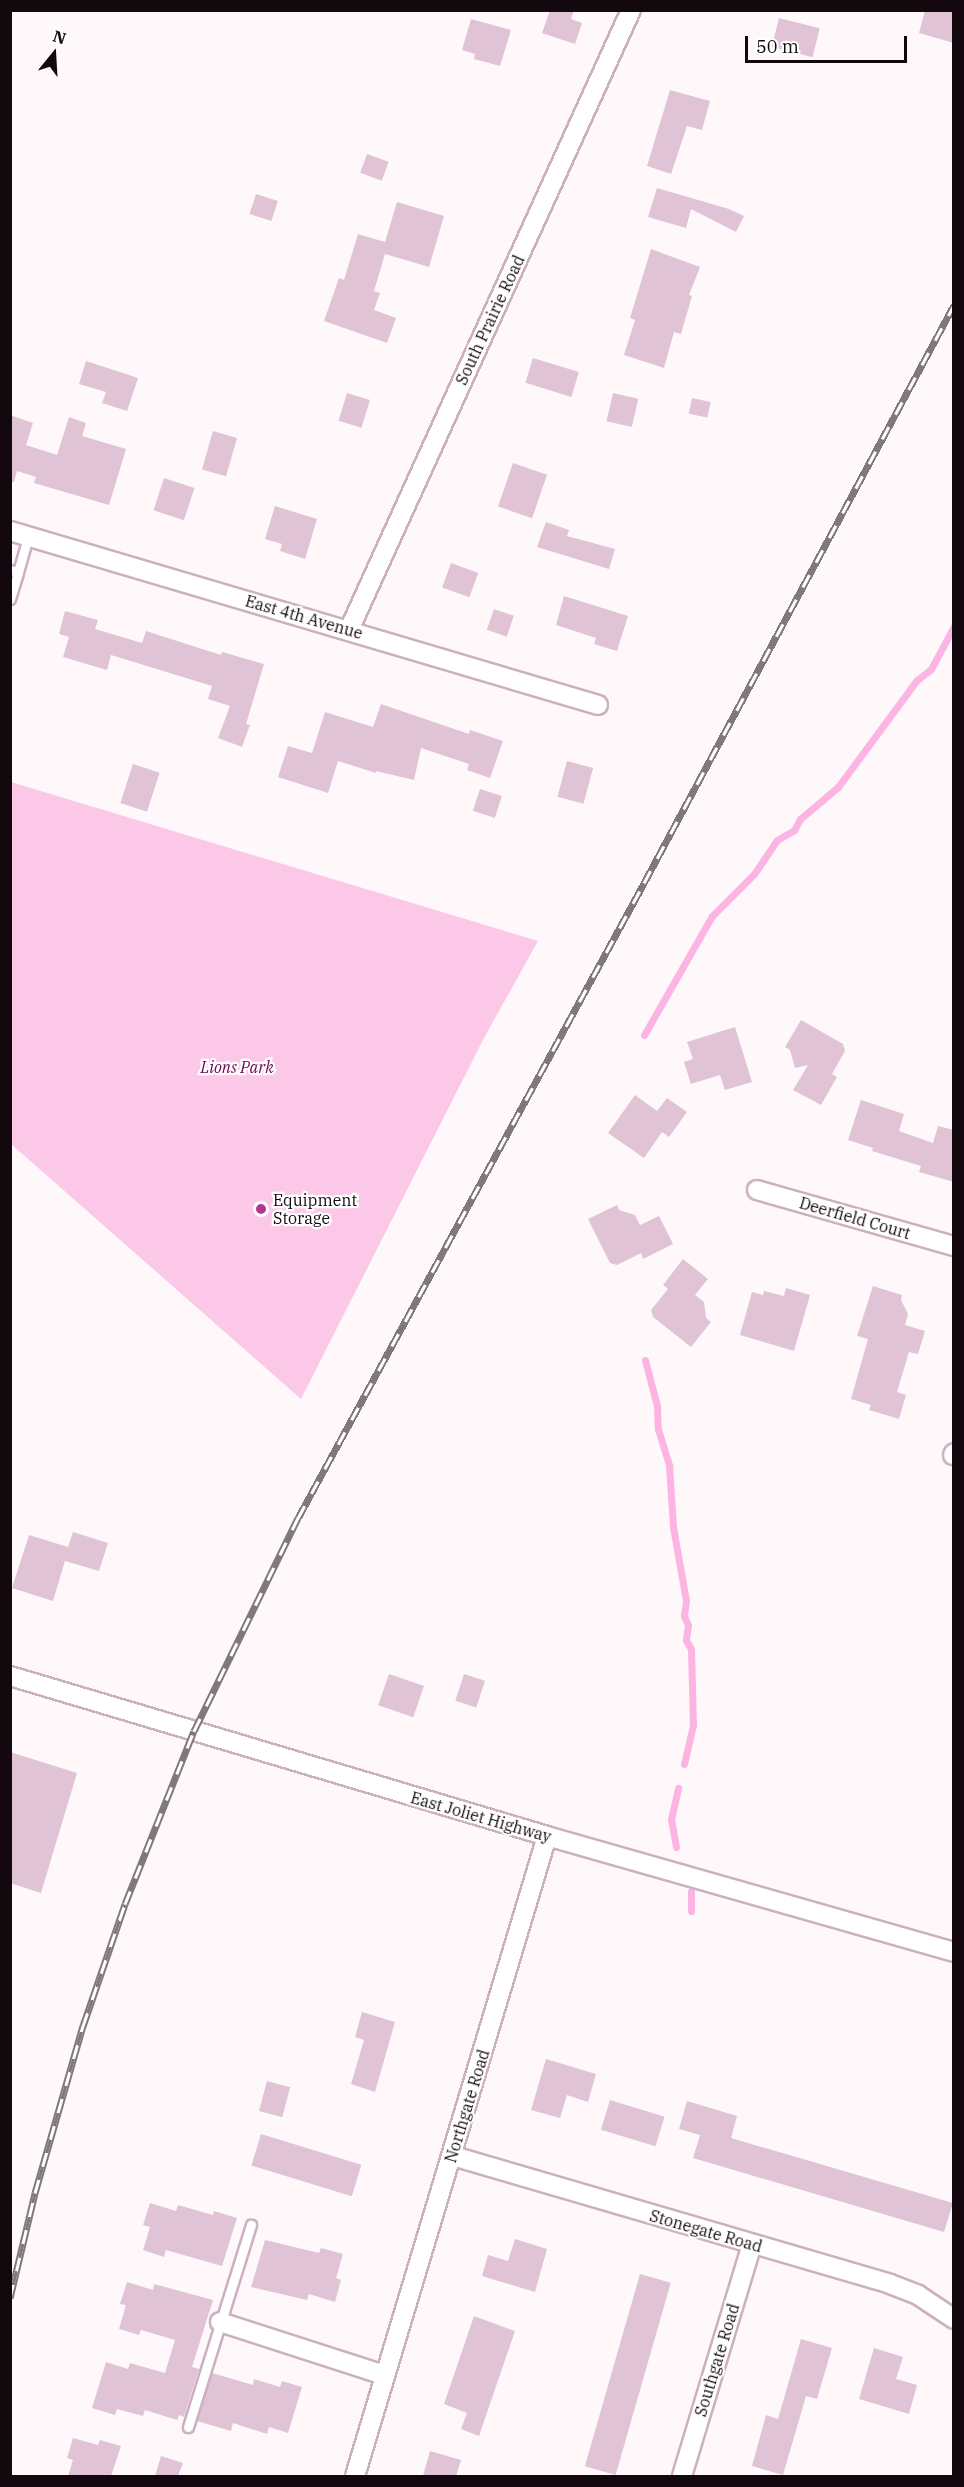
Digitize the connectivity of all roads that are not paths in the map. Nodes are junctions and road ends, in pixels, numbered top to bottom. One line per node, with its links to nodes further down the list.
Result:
1 (631, 10): 6 (street, South Prairie Road)
2 (10, 531): 3 (street, East 4th Avenue)
3 (28, 536): 4 (lane); 6 (street, East 4th Avenue)
4 (14, 571): 5 (lane)
5 (10, 599)
6 (349, 630): 7 (street, East 4th Avenue)
7 (598, 705)
8 (757, 1190): 9 (street, Deerfield Court)
9 (954, 1246)
10 (10, 1676): 11 (street, East Joliet Highway)
11 (547, 1836): 12 (street, East Joliet Highway); 13 (street, Northgate Road)
12 (954, 1952)
13 (453, 2156): 15 (street, Stonegate Road); 18 (street, Northgate Road)
14 (251, 2225): 17 (lane)
15 (752, 2244): 16 (street, Stonegate Road); 21 (street, Southgate Road)
16 (954, 2319)
17 (220, 2322): 18 (street); 19 (lane)
18 (384, 2375): 20 (street, Northgate Road)
19 (188, 2427)
20 (355, 2476)
21 (682, 2476)

